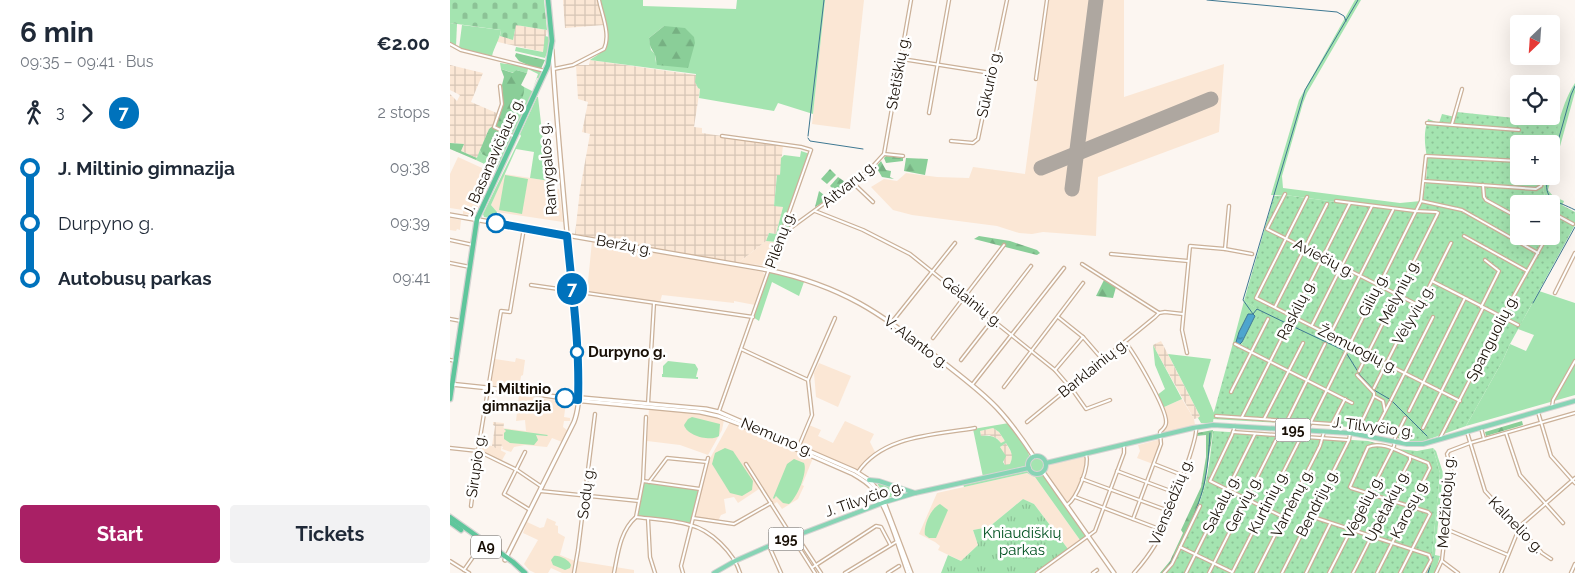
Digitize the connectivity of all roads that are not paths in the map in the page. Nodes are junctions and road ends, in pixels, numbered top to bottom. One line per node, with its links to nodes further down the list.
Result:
1 (548, 0): 10 (highway, J. Basanavičiaus g.)
2 (599, 0): 10 (street)
3 (911, 0): 8 (street, Stetiškių g.)
4 (949, 0): 9 (street)
5 (1008, 0): 12 (street, Sūkurio g.)
6 (1047, 0): 13 (street)
7 (450, 44): 11 (street)
8 (901, 58): 9 (street); 23 (street, Stetiškių g.)
9 (938, 65): 12 (street); 16 (street)
10 (551, 67): 11 (highway, J. Basanavičiaus g.); 50 (main road, Ramygalos g.)
11 (545, 71): 21 (highway, J. Basanavičiaus g.)
12 (991, 73): 22 (street, Sūkurio g.)
13 (1036, 79)
14 (500, 86): 21 (street)
15 (1462, 89): 18 (street)
16 (929, 113)
17 (1427, 123): 18 (street)
18 (1452, 124): 19 (street)
19 (1519, 130)
20 (722, 136): 49 (street, Pilėnų g.)
21 (515, 137): 46 (highway, J. Basanavičiaus g.)
22 (951, 141)
23 (886, 147): 24 (street, Aitvarų g.)
24 (884, 154): 25 (street); 28 (street, Aitvarų g.)
25 (904, 156)
26 (1510, 161): 27 (street, Gilių g.)
27 (1424, 181): 29 (street); 34 (street, Gilių g.)
28 (853, 183): 35 (street); 41 (street, Aitvarų g.)
29 (1484, 185): 30 (street); 43 (street)
30 (1541, 185)
31 (1285, 194): 52 (street, Aviečių g.)
32 (1307, 197): 52 (street)
33 (1336, 201): 36 (street)
34 (1421, 201): 42 (street, Gilių g.); 61 (street)
35 (873, 202)
36 (1350, 203): 39 (street); 66 (street, Raskilų g.)
37 (1327, 204): 59 (street)
38 (1229, 206): 60 (street)
39 (1372, 206): 40 (street); 73 (street)
40 (1394, 209): 42 (street); 78 (street)
41 (815, 211): 49 (street, Aitvarų g.); 77 (street, Gėlainių g.)
42 (1415, 211): 82 (street, Gilių g.); 85 (street, Mėlynių g.)
43 (1510, 213)
44 (450, 215): 46 (main road, Beržų g.)
45 (1560, 217): 47 (street)
46 (477, 219): 48 (main road, Beržų g.); 56 (highway, J. Basanavičiaus g.)
47 (1573, 224)
48 (524, 228): 50 (main road, Beržų g.); 138 (street, Sirupio g.)
49 (781, 235): 75 (street, Pilėnų g.)
50 (567, 236): 75 (main road, Beržų g.); 83 (main road, Ramygalos g.)
51 (1464, 236): 76 (street)
52 (1286, 238): 59 (street, Aviečių g.); 90 (street, Žemuogių g.)
53 (450, 240): 56 (street)
54 (1451, 242): 79 (street, Vėlyvių g.)
55 (955, 243): 77 (street)
56 (473, 245): 72 (highway, J. Basanavičiaus g.)
57 (1004, 245): 86 (street)
58 (1542, 245): 61 (street, Spanguolių g.)
59 (1304, 248): 66 (street, Aviečių g.); 90 (street)
60 (1225, 249): 64 (street); 68 (street)
61 (1538, 253): 76 (street, Spanguolių g.)
62 (1575, 253): 65 (street)
63 (1111, 254): 68 (street)
64 (1252, 254)
65 (1574, 256): 84 (street)
66 (1323, 258): 73 (street, Aviečių g.); 94 (street, Raskilų g.)
67 (1484, 260): 91 (street)
68 (1188, 261): 93 (street)
69 (450, 263): 72 (street)
70 (1082, 264): 92 (street)
71 (1031, 266): 100 (street)
72 (470, 267): 103 (highway, J. Basanavičiaus g.)
73 (1342, 267): 78 (street, Aviečių g.); 106 (street)
74 (1064, 268): 107 (street)
75 (768, 270): 95 (street, Pilėnų g.); 104 (main road, V. Alanto g.)
76 (1527, 271): 98 (street, Spanguolių g.)
77 (933, 272): 86 (street, Gėlainių g.); 104 (street)
78 (1360, 276): 82 (street, Aviečių g.); 108 (street)
79 (1432, 281): 87 (street); 89 (street, Vėlyvių g.)
80 (1083, 283): 96 (street)
81 (531, 285): 83 (street)
82 (1378, 286): 85 (street, Aviečių g.); 115 (street, Gilių g.)
83 (572, 291): 88 (street); 147 (main road, Ramygalos g.)
84 (1555, 293)
85 (1397, 295): 89 (street, Aviečių g.); 120 (street, Mėlynių g.)
86 (964, 296): 100 (street, Gėlainių g.); 110 (street)
87 (1464, 298): 91 (street); 134 (street)
88 (654, 302): 95 (street); 152 (street)
89 (1416, 304): 126 (street, Vėlyvių g.)
90 (1275, 307): 94 (street, Žemuogių g.)
91 (1482, 307): 98 (street); 142 (street)
92 (1159, 312): 93 (street); 111 (street, Barklainių g.)
93 (1182, 314): 118 (street)
94 (1293, 316): 106 (street, Žemuogių g.); 125 (street, Raskilų g.)
95 (752, 317): 116 (street, Pilėnų g.)
96 (1058, 317): 109 (street); 117 (street)
97 (1432, 317): 130 (street)
98 (1502, 317): 105 (street); 149 (street, Spanguolių g.)
99 (835, 318): 132 (street)
100 (992, 318): 107 (street, Gėlainių g.); 121 (street)
101 (450, 319): 103 (street)
102 (1268, 319): 119 (street)
103 (462, 321): 123 (highway, J. Basanavičiaus g.)
104 (892, 322): 136 (main road, V. Alanto g.)
105 (1518, 325)
106 (1312, 326): 108 (street, Žemuogių g.)
107 (1013, 334): 117 (street, Gėlainių g.); 136 (street)
108 (1330, 335): 115 (street, Žemuogių g.)
109 (1083, 337): 122 (street); 127 (street)
110 (933, 338)
111 (1125, 342): 122 (street, Barklainių g.); 183 (street)
112 (1303, 343): 128 (street)
113 (1235, 344): 119 (street)
114 (1325, 344): 133 (street)
115 (1349, 344): 120 (street, Žemuogių g.); 141 (street, Gilių g.)
116 (741, 349): 132 (street); 159 (street, Pilėnų g.)
117 (1031, 351): 127 (street, Gėlainių g.); 139 (street)
118 (1187, 353)
119 (1251, 353): 125 (street); 143 (street)
120 (1368, 354): 126 (street, Žemuogių g.); 129 (street, Mėlynių g.)
121 (961, 360)
122 (1103, 360): 137 (street, Barklainių g.)
123 (453, 361): 135 (highway, J. Basanavičiaus g.)
124 (1575, 361): 153 (street)
125 (1270, 362): 128 (street); 162 (street, Raskilų g.)
126 (1386, 363): 130 (street, Žemuogių g.); 140 (street, Vėlyvių g.)
127 (1055, 370): 137 (street, Gėlainių g.)
128 (1289, 371): 133 (street); 164 (street)
129 (1359, 371)
130 (1405, 372): 134 (street, Žemuogių g.); 154 (street)
131 (1357, 375): 144 (street)
132 (808, 380): 193 (street)
133 (1307, 380): 141 (street); 165 (street)
134 (1424, 382): 142 (street, Žemuogių g.); 155 (street)
135 (451, 384): 138 (main road, Nemuno g.); 145 (highway, J. Basanavičiaus g.)
136 (972, 385): 200 (main road, V. Alanto g.)
137 (1070, 386): 148 (street, Gėlainių g.); 166 (street, Barklainių g.)
138 (488, 387): 147 (main road, Nemuno g.); 196 (street, Sirupio g.)
139 (1004, 387)
140 (1374, 388)
141 (1326, 390): 146 (street); 167 (street, Gilių g.)
142 (1442, 391): 149 (street, Žemuogių g.); 172 (street)
143 (1231, 392)
144 (1374, 396): 154 (street); 182 (street)
145 (450, 399)
146 (1345, 399): 151 (street); 167 (street)
147 (578, 400): 152 (main road, Nemuno g.); 220 (main road, Ramygalos g.)
148 (1110, 400)
149 (1460, 401): 189 (street, Spanguolių g.)
150 (1575, 401): 153 (main road, J. Tilvyčio g. / 195)
151 (1352, 403)
152 (648, 405): 159 (main road, Nemuno g.)
153 (1552, 408): 156 (main road, J. Tilvyčio g. / 195)
154 (1385, 411): 174 (street)
155 (1409, 411)
156 (1538, 412): 168 (street); 173 (main road, J. Tilvyčio g. / 195)
157 (1575, 413): 168 (street, Medžiotojų g.)
158 (595, 414): 227 (street, Sodų g.)
159 (718, 414): 193 (main road, Nemuno g.); 234 (main road, Nemuno g.)
160 (1216, 416): 162 (street)
161 (646, 417): 216 (street)
162 (1242, 418): 164 (street)
163 (1405, 418): 190 (street, Vėgėlių g.)
164 (1264, 420): 165 (street)
165 (1287, 421): 167 (street)
166 (1027, 422)
167 (1309, 423): 175 (street, Gilių g.)
168 (1541, 423): 180 (street, Medžiotojų g.); 215 (street)
169 (1234, 426): 170 (main road, J. Tilvyčio g. / 195); 175 (main road, J. Tilvyčio g. / 195); 176 (street)
170 (1196, 427): 183 (main road, J. Tilvyčio g. / 195); 211 (street, Viensėdžių g.)
171 (975, 428): 209 (street)
172 (1423, 428)
173 (1481, 428): 178 (main road, J. Tilvyčio g. / 195); 187 (street)
174 (1376, 429)
175 (1305, 430): 177 (main road, J. Tilvyčio g. / 195); 185 (street, Kurtinių g.)
176 (1233, 432): 181 (street); 223 (street)
177 (1324, 432): 179 (main road, J. Tilvyčio g. / 195); 186 (street, Varnėnų g.)
178 (1467, 432): 189 (main road, J. Tilvyčio g. / 195); 191 (street, Kalnelio g.)
179 (1350, 433): 182 (main road, J. Tilvyčio g. / 195); 188 (street, Bendrijų g.)
180 (1506, 433): 187 (street, Medžiotojų g.); 235 (street)
181 (1255, 434): 184 (street); 223 (street, Sakalų g.)
182 (1356, 434): 190 (main road, J. Tilvyčio g. / 195)
183 (1160, 436): 192 (main road, J. Tilvyčio g. / 195); 205 (street)
184 (1278, 436): 185 (street); 229 (street, Gervių g.)
185 (1302, 437): 186 (street); 241 (street, Kurtinių g.)
186 (1323, 438): 188 (street); 248 (street, Varnėnų g.)
187 (1484, 439): 191 (street, Medžiotojų g.)
188 (1349, 440): 244 (street, Bendrijų g.)
189 (1440, 440): 190 (main road, J. Tilvyčio g. / 195)
190 (1394, 442): 195 (street, Vėgėlių g.)
191 (1470, 443): 255 (street, Medžiotojų g.); 256 (street, Kalnelio g.)
192 (1124, 444): 198 (main road, J. Tilvyčio g. / 195); 208 (street)
193 (799, 446): 209 (main road, Nemuno g.)
194 (450, 448): 196 (street)
195 (1393, 448): 199 (street, Upėtakių g.); 226 (street, Vėgėlių g.); 226 (street)
196 (478, 451): 207 (street); 237 (street, Sirupio g.)
197 (525, 452): 207 (street)
198 (1086, 454): 203 (main road, J. Tilvyčio g. / 195); 213 (street)
199 (1410, 456): 230 (street, Upėtakių g.); 239 (street, Karosų g.)
200 (1034, 457): 203 (main road); 206 (main road)
201 (708, 458): 202 (street)
202 (706, 462): 217 (street); 221 (street)
203 (1046, 463): 210 (main road)
204 (746, 464): 233 (street)
205 (1153, 464): 211 (street); 218 (street)
206 (1029, 468): 210 (main road, 195); 224 (main road, J. Tilvyčio g. / 195)
207 (517, 470): 220 (street); 242 (street)
208 (1117, 471): 218 (street); 222 (street)
209 (858, 472): 214 (main road, Nemuno g.)
210 (1043, 472): 236 (main road)
211 (1182, 475): 225 (street, Viensėdžių g.)
212 (1575, 478): 215 (street)
213 (1082, 479): 222 (street); 228 (street)
214 (868, 480): 224 (main road); 234 (main road, Nemuno g.)
215 (1572, 480): 219 (street); 235 (street)
216 (643, 481): 217 (street); 231 (street)
217 (650, 482): 221 (street)
218 (1147, 482): 225 (street); 232 (street)
219 (1575, 483)
220 (541, 489): 227 (street); 242 (main road, Ramygalos g.)
221 (700, 489): 247 (street)
222 (1110, 489): 232 (street); 240 (street)
223 (1228, 490): 229 (street); 269 (street, Sakalų g.)
224 (915, 493): 234 (main road, J. Tilvyčio g. / 195)
225 (1176, 493): 243 (street, Viensėdžių g.)
226 (1369, 494): 230 (street); 258 (street, Vėgėlių g.)
227 (585, 496): 231 (street); 286 (street, Sodų g.)
228 (1075, 497): 236 (street); 240 (street)
229 (1246, 499): 241 (street); 276 (street, Gervių g.)
230 (1390, 500): 239 (street); 261 (street, Upėtakių g.)
231 (639, 501): 246 (street)
232 (1140, 501): 243 (street); 250 (street)
233 (771, 503): 247 (street); 259 (street)
234 (884, 503): 259 (main road, J. Tilvyčio g. / 195); 262 (main road, Nemuno g.); 297 (main road, Nemuno g.)
235 (1546, 504): 253 (street); 256 (street)
236 (1068, 505): 260 (main road)
237 (471, 506)
238 (1200, 506): 267 (street)
239 (1410, 506): 263 (street, Karosų g.); 268 (street)
240 (1104, 508): 250 (street); 260 (street)
241 (1265, 508): 248 (street); 305 (street, Kurtinių g.)
242 (530, 510): 271 (main road, Ramygalos g.)
243 (1169, 511): 257 (street, Viensėdžių g.)
244 (1310, 516): 252 (street); 307 (street, Bendrijų g.)
245 (450, 517): 271 (highway, A9)
246 (636, 517): 249 (street); 287 (street)
247 (693, 518): 254 (street)
248 (1284, 518): 306 (street, Varnėnų g.)
249 (648, 519): 254 (street); 288 (street)
250 (1133, 519): 257 (street)
251 (450, 522): 271 (highway, A9)
252 (1330, 523): 258 (street); 308 (street)
253 (1563, 523)
254 (691, 525): 275 (street); 289 (street)
255 (1446, 529): 270 (street); 273 (street, Medžiotojų g.)
256 (1519, 529): 270 (street); 272 (street, Kalnelio g.)
257 (1162, 530): 301 (street, Viensėdžių g.)
258 (1351, 530): 261 (street); 309 (street, Vėgėlių g.)
259 (794, 536): 265 (main road, J. Tilvyčio g. / 195); 278 (street); 280 (street)
260 (1088, 536): 298 (street); 300 (main road)
261 (1372, 537): 263 (street); 310 (street, Upėtakių g.)
262 (897, 542): 264 (street); 297 (main road, Nemuno g.)
263 (1392, 543): 268 (street); 311 (street, Karosų g.)
264 (890, 544): 278 (street); 295 (street)
265 (769, 546): 275 (main road, J. Tilvyčio g. / 195); 292 (street)
266 (480, 547): 281 (street)
267 (1180, 547): 269 (street); 302 (street)
268 (1412, 549): 312 (street); 313 (street)
269 (1195, 554): 276 (street); 303 (street, Sakalų g.)
270 (1508, 554): 316 (street)
271 (506, 558): 285 (highway, A9)
272 (1551, 559)
273 (1442, 560): 314 (street, Medžiotojų g.); 315 (street, Medžiotojų g.)
274 (450, 561): 281 (street)
275 (735, 561): 290 (main road, J. Tilvyčio g. / 195); 291 (street)
276 (1214, 563): 304 (street, Gervių g.); 305 (street)
277 (1575, 564): 317 (street)
278 (816, 565): 280 (street); 294 (street)
279 (899, 566): 296 (street)
280 (812, 567): 293 (street)
281 (464, 570): 283 (street); 284 (street)
282 (1097, 570): 299 (street)
283 (460, 573)
284 (469, 573)
285 (523, 573)
286 (574, 573)
287 (614, 573)
288 (655, 573)
289 (682, 573)
290 (714, 573)
291 (740, 573)
292 (780, 573)
293 (815, 573)
294 (821, 573)
295 (845, 573)
296 (888, 573)
297 (910, 573)
298 (1037, 573)
299 (1093, 573)
300 (1114, 573)
301 (1134, 573)
302 (1164, 573)
303 (1186, 573)
304 (1209, 573)
305 (1233, 573)
306 (1256, 573)
307 (1282, 573)
308 (1306, 573)
309 (1330, 573)
310 (1353, 573)
311 (1377, 573)
312 (1400, 573)
313 (1424, 573)
314 (1436, 573)
315 (1458, 573)
316 (1501, 573)
317 (1571, 573)

